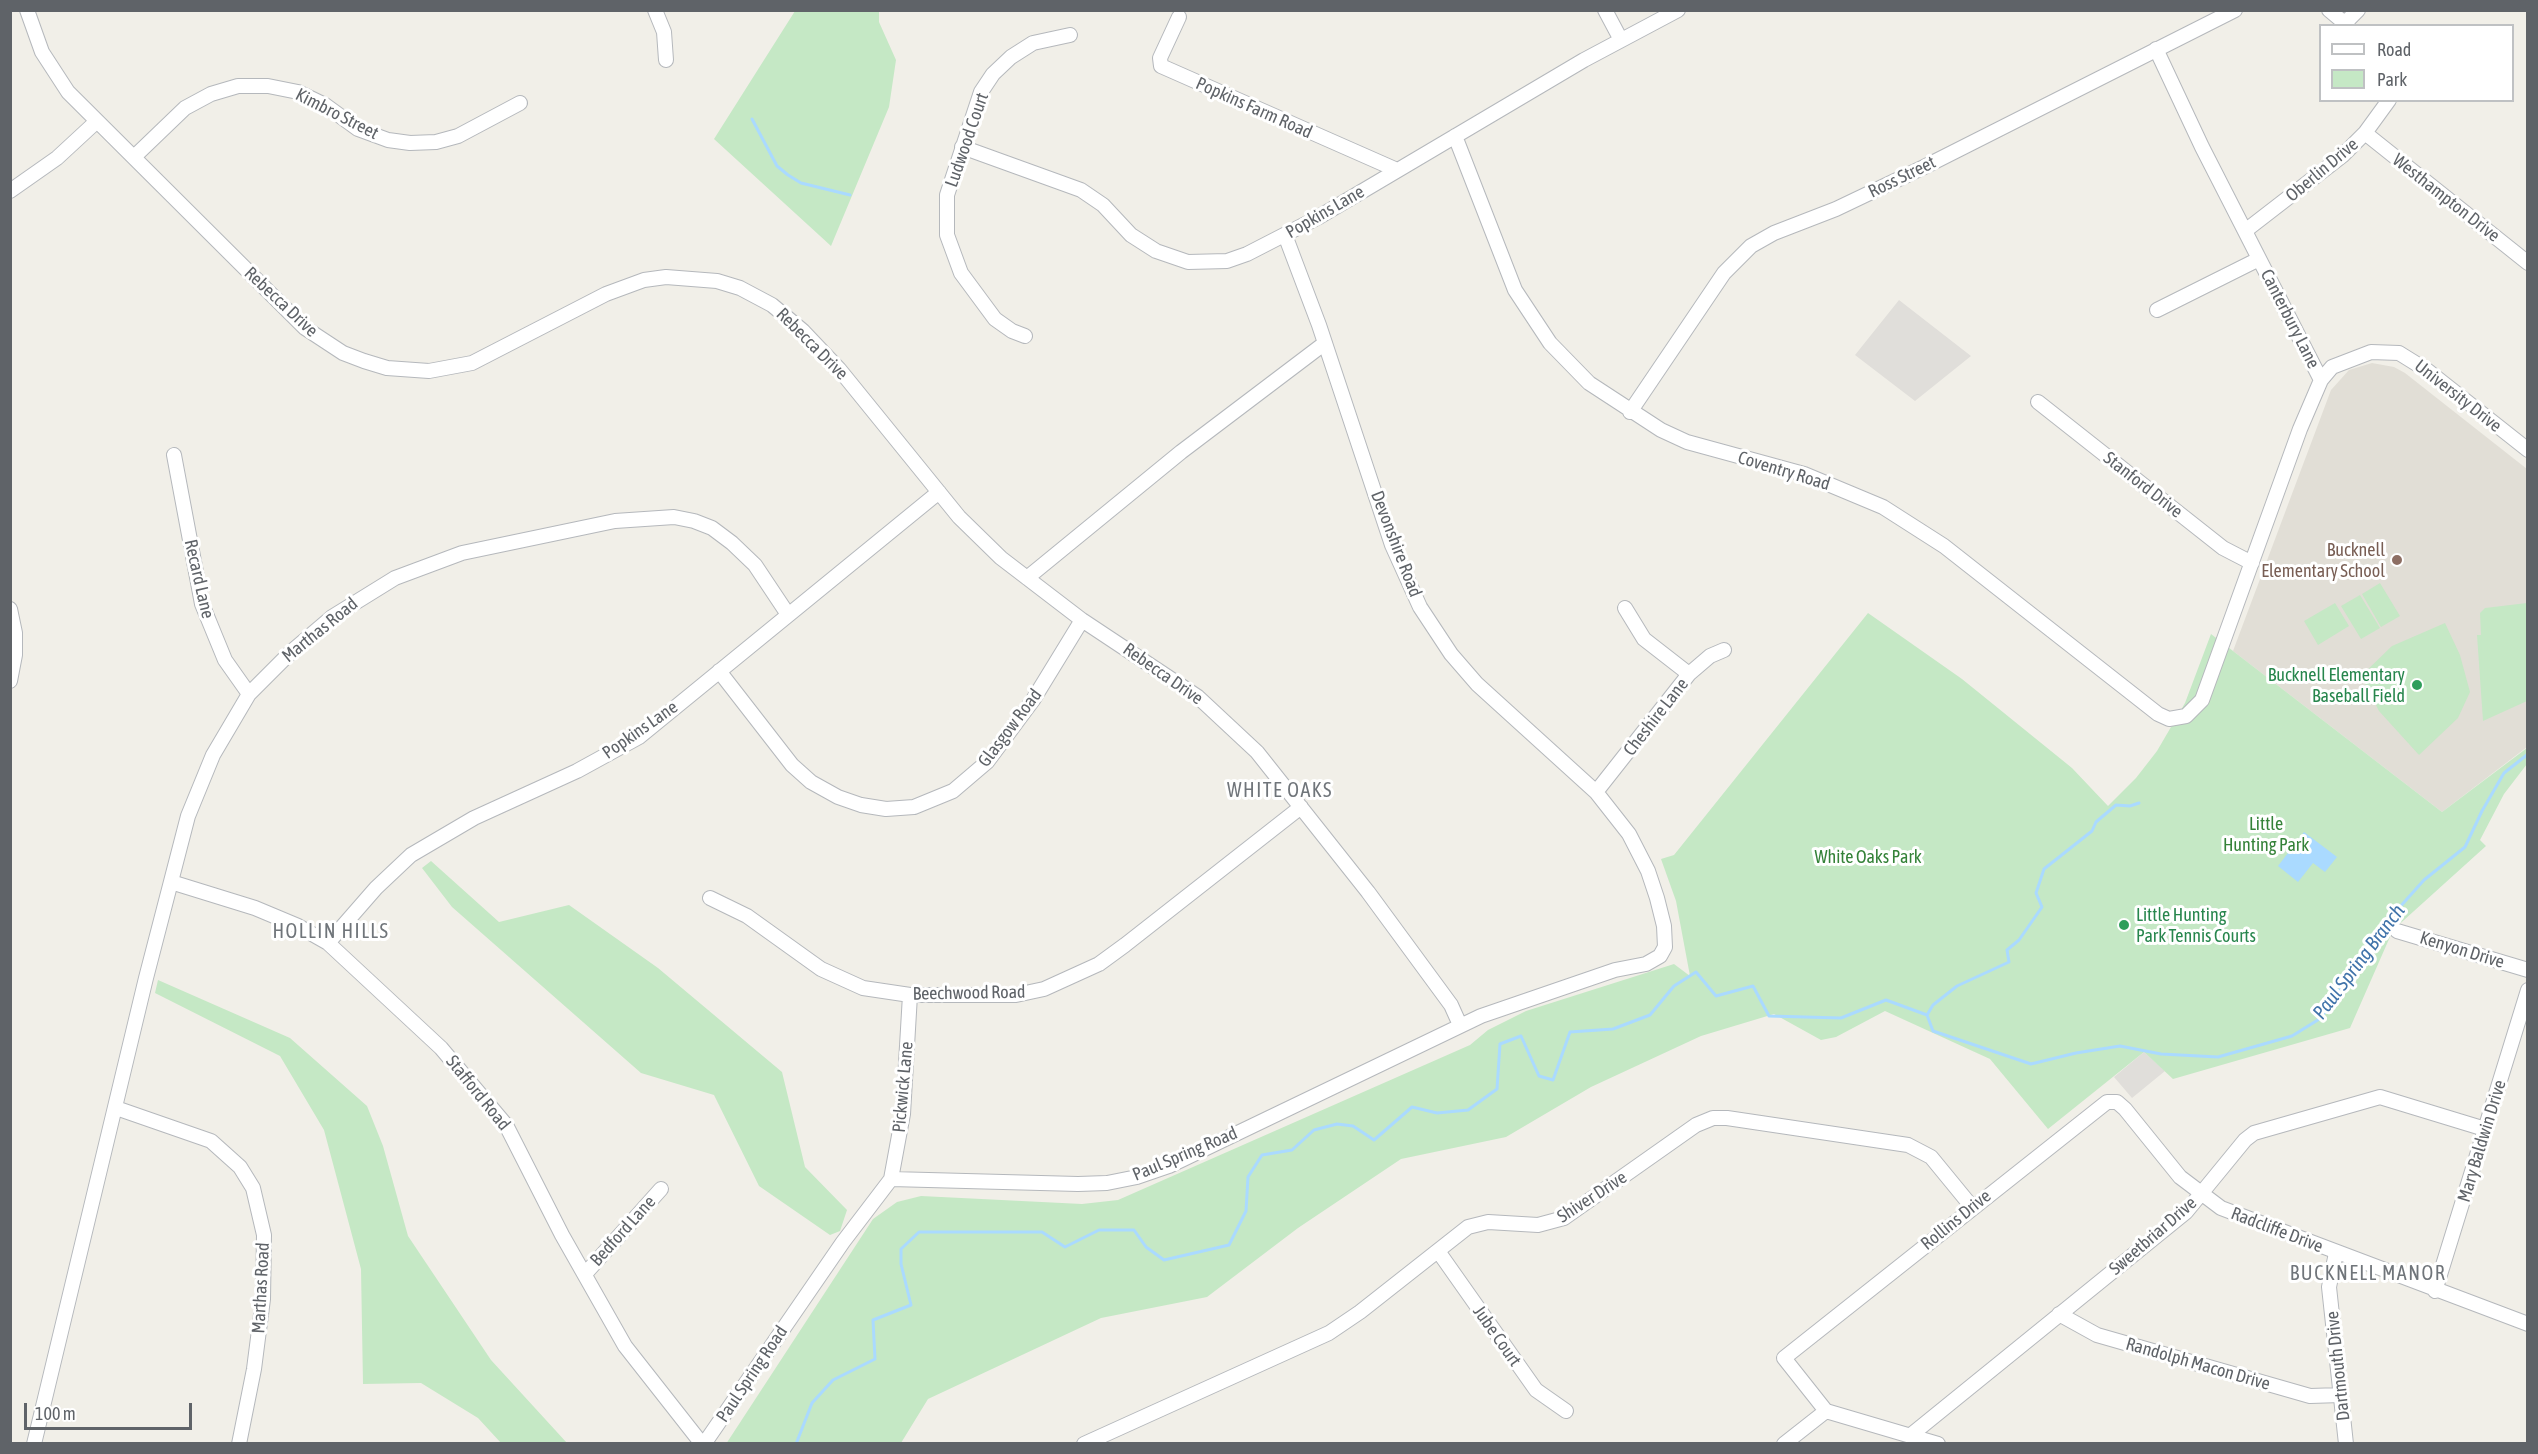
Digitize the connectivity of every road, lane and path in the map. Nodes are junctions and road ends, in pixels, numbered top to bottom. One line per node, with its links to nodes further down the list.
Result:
1 (27, 10): 16 (street, Rebecca Drive)
2 (655, 10): 13 (street)
3 (1605, 10): 11 (street)
4 (1678, 10): 11 (street, Popkins Lane)
5 (2235, 10): 12 (street, Ross Street)
6 (2329, 10): 9 (street)
7 (2358, 10): 9 (street)
8 (1179, 17): 21 (street, Popkins Farm Road)
9 (2346, 24)
10 (1070, 35): 19 (street, Ludwood Court)
11 (1621, 40): 18 (street, Popkins Lane)
12 (2156, 49): 23 (street, Canterbury Lane); 32 (street, Ross Street)
13 (666, 60)
14 (2388, 102): 17 (street, Oberlin Drive)
15 (520, 103): 20 (street, Kimbro Street)
16 (97, 121): 20 (street, Rebecca Drive); 22 (street)
17 (2365, 133): 23 (street, Oberlin Drive); 26 (street, Westhampton Drive)
18 (1455, 136): 21 (street, Popkins Lane); 32 (street, Coventry Road)
19 (962, 147): 24 (street, Popkins Lane); 28 (street, Ludwood Court)
20 (134, 158): 35 (street, Rebecca Drive)
21 (1397, 170): 24 (street, Popkins Lane)
22 (10, 190)
23 (2245, 231): 25 (street, Canterbury Lane)
24 (1285, 235): 29 (street, Devonshire Road)
25 (2259, 259): 27 (street); 30 (street, Canterbury Lane)
26 (2528, 263)
27 (2157, 310)
28 (1025, 336)
29 (1325, 343): 37 (street); 48 (street, Devonshire Road)
30 (2321, 380): 33 (street, University Drive); 36 (street, Canterbury Lane)
31 (2038, 402): 36 (street, Stanford Drive)
32 (1630, 412): 47 (street, Coventry Road)
33 (2528, 450)
34 (174, 454): 46 (street, Recard Lane)
35 (939, 492): 37 (street, Rebecca Drive); 40 (street, Popkins Lane)
36 (2252, 563): 47 (street, Canterbury Lane)
37 (1027, 578): 41 (street, Rebecca Drive)
38 (1625, 608): 44 (street)
39 (10, 609): 45 (street)
40 (787, 613): 43 (street, Popkins Lane); 46 (street, Marthas Road)
41 (1082, 620): 43 (street, Glasgow Road); 49 (street, Rebecca Drive)
42 (1724, 650): 44 (street, Cheshire Lane)
43 (719, 671): 53 (street, Popkins Lane)
44 (1689, 674): 48 (street, Cheshire Lane)
45 (10, 681)
46 (249, 694): 50 (street, Marthas Road)
47 (2202, 700)
48 (1596, 792): 54 (street, Devonshire Road)
49 (1301, 807): 57 (street, Beechwood Road); 58 (street, Rebecca Drive)
50 (171, 882): 53 (street, Stafford Road); 59 (street, Marthas Road)
51 (710, 898): 57 (street, Beechwood Road)
52 (2397, 931): 55 (street, Kenyon Drive)
53 (328, 943): 68 (street, Stafford Road)
54 (1660, 956): 58 (street, Paul Spring Road)
55 (2528, 970)
56 (2528, 990): 60 (street, Mary Baldwin Drive)
57 (910, 995): 62 (street, Pickwick Lane)
58 (1460, 1025): 62 (street, Paul Spring Road)
59 (116, 1108): 77 (street, Marthas Road); 78 (street, Marthas Road)
60 (2485, 1129): 64 (street, Sweetbriar Drive); 69 (street, Mary Baldwin Drive)
61 (2150, 1140): 64 (street, Radcliffe Drive); 65 (street, Rollins Drive)
62 (891, 1179): 79 (street, Paul Spring Road)
63 (661, 1189): 68 (street, Bedford Lane)
64 (2202, 1194): 67 (street, Radcliffe Drive); 70 (street, Sweetbriar Drive)
65 (1972, 1207): 66 (street, Shiver Drive); 74 (street, Rollins Drive)
66 (1438, 1251): 73 (street, Jube Court); 76 (street, Shiver Drive)
67 (2336, 1253): 69 (street, Radcliffe Drive); 72 (street, Dartmouth Drive)
68 (585, 1274): 79 (street, Stafford Road)
69 (2435, 1291): 71 (street, Radcliffe Drive)
70 (2060, 1314): 72 (street, Randolph Macon Drive); 75 (street, Sweetbriar Drive)
71 (2528, 1324)
72 (2341, 1395): 83 (street, Dartmouth Drive)
73 (1566, 1411)
74 (1826, 1411): 75 (street); 81 (street)
75 (1911, 1436): 82 (street)
76 (1103, 1440): 80 (street, Shiver Drive)
77 (34, 1443)
78 (238, 1443)
79 (703, 1443)
80 (1084, 1443)
81 (1784, 1443)
82 (1938, 1443)
83 (2346, 1443)

